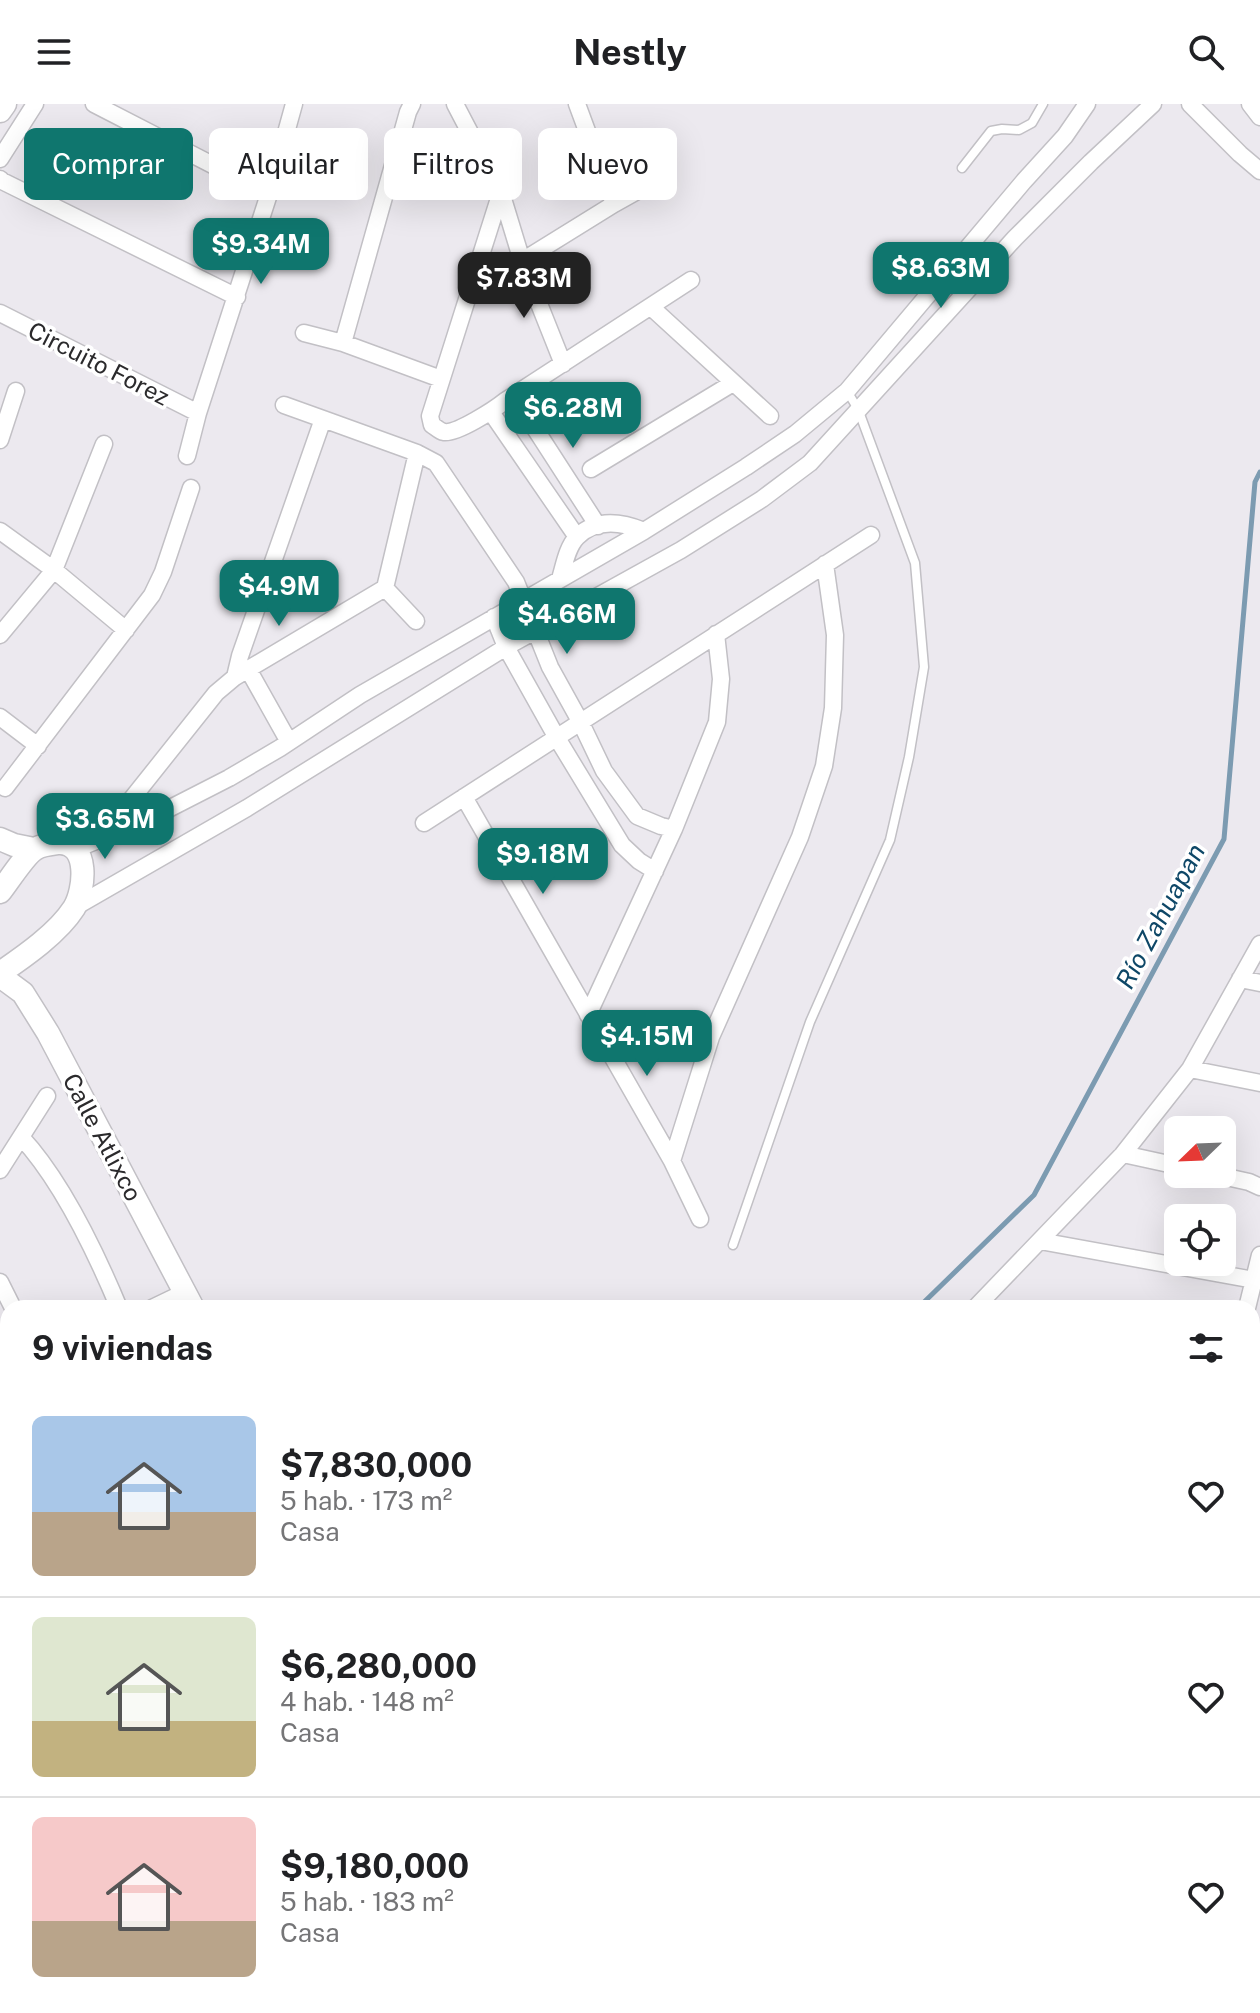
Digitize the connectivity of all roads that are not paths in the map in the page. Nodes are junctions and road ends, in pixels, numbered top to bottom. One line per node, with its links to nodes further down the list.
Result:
1 (5, 104): 13 (street)
2 (35, 104): 17 (street)
3 (94, 104): 18 (street)
4 (294, 104): 15 (street)
5 (412, 104): 33 (street)
6 (455, 104): 16 (street)
7 (577, 104): 26 (street)
8 (1043, 104): 19 (lane)
9 (1087, 104): 38 (street)
10 (1153, 104): 41 (street)
11 (1190, 104): 20 (street)
12 (1250, 104): 14 (street)
13 (0, 111)
14 (1260, 117)
15 (287, 128)
16 (468, 128)
17 (0, 159)
18 (209, 163)
19 (962, 168)
20 (1260, 171)
21 (0, 179): 29 (street)
22 (267, 200): 29 (street)
23 (498, 200): 35 (street)
24 (503, 200): 27 (street)
25 (621, 200): 26 (street)
26 (614, 204): 27 (street)
27 (522, 261): 34 (street)
28 (691, 280): 30 (street)
29 (237, 297): 43 (street)
30 (651, 307): 34 (street); 36 (street)
31 (0, 313): 43 (street, Circuito Forez)
32 (304, 333): 33 (street)
33 (343, 343): 35 (street)
34 (563, 364): 39 (street)
35 (441, 379): 42 (street)
36 (733, 383): 44 (street); 50 (street)
37 (16, 391): 46 (street)
38 (847, 391): 41 (lane); 54 (street)
39 (514, 396): 42 (street); 52 (street)
40 (284, 405): 45 (street)
41 (858, 409): 65 (street); 109 (lane)
42 (491, 412): 56 (street)
43 (198, 413): 49 (street)
44 (770, 416)
45 (323, 419): 48 (street); 70 (street)
46 (0, 440)
47 (104, 444): 58 (street)
48 (417, 453): 60 (street); 61 (street)
49 (187, 456)
50 (591, 469)
51 (191, 488): 64 (street)
52 (598, 526): 54 (street); 56 (street)
53 (0, 531): 58 (street)
54 (644, 531): 59 (street)
55 (871, 535): 57 (street)
56 (577, 537): 59 (street)
57 (825, 564): 66 (street); 102 (street)
58 (54, 570): 64 (street); 67 (street)
59 (560, 579): 61 (street)
60 (385, 588): 63 (street); 70 (street)
61 (523, 600): 62 (street); 65 (street)
62 (494, 617): 68 (street); 75 (street)
63 (416, 621)
64 (126, 630): 76 (street)
65 (535, 630): 68 (street); 69 (street)
66 (716, 634): 73 (street); 84 (street)
67 (0, 635)
68 (506, 647): 71 (street); 91 (street)
69 (550, 667): 71 (street); 73 (street)
70 (242, 673): 75 (street); 81 (street)
71 (525, 681): 74 (street)
72 (0, 717): 76 (street)
73 (581, 723): 74 (street); 77 (street)
74 (557, 738): 79 (street); 80 (street)
75 (289, 742): 88 (street)
76 (38, 746): 78 (street)
77 (604, 771): 79 (street); 82 (street)
78 (5, 788)
79 (588, 790): 86 (street)
80 (464, 797): 83 (street); 96 (street)
81 (130, 801)
82 (637, 816): 84 (street); 86 (street)
83 (424, 823)
84 (674, 829): 89 (street)
85 (0, 839): 87 (street)
86 (622, 845): 89 (street)
87 (34, 849): 88 (street); 90 (street)
88 (76, 849): 91 (street)
89 (655, 871): 96 (street)
90 (0, 892)
91 (75, 907): 93 (street)
92 (1260, 944): 94 (street)
93 (0, 974): 115 (street, Calle Atlixco)
94 (1240, 979): 95 (street); 97 (street)
95 (1260, 983)
96 (588, 1015): 102 (street)
97 (1190, 1069): 98 (street); 101 (street)
98 (1260, 1083)
99 (47, 1096): 100 (street)
100 (21, 1137): 104 (street); 114 (street)
101 (1123, 1154): 103 (street); 108 (street)
102 (672, 1161): 107 (street)
103 (1164, 1163)
104 (0, 1170)
105 (1236, 1179): 106 (street)
106 (1260, 1187)
107 (700, 1219)
108 (1040, 1241): 111 (street); 116 (street)
109 (733, 1245)
110 (1260, 1255): 111 (street)
111 (1254, 1280): 117 (street)
112 (0, 1282): 113 (street)
113 (9, 1300)
114 (116, 1300)
115 (184, 1300)
116 (983, 1300)
117 (1249, 1300)

